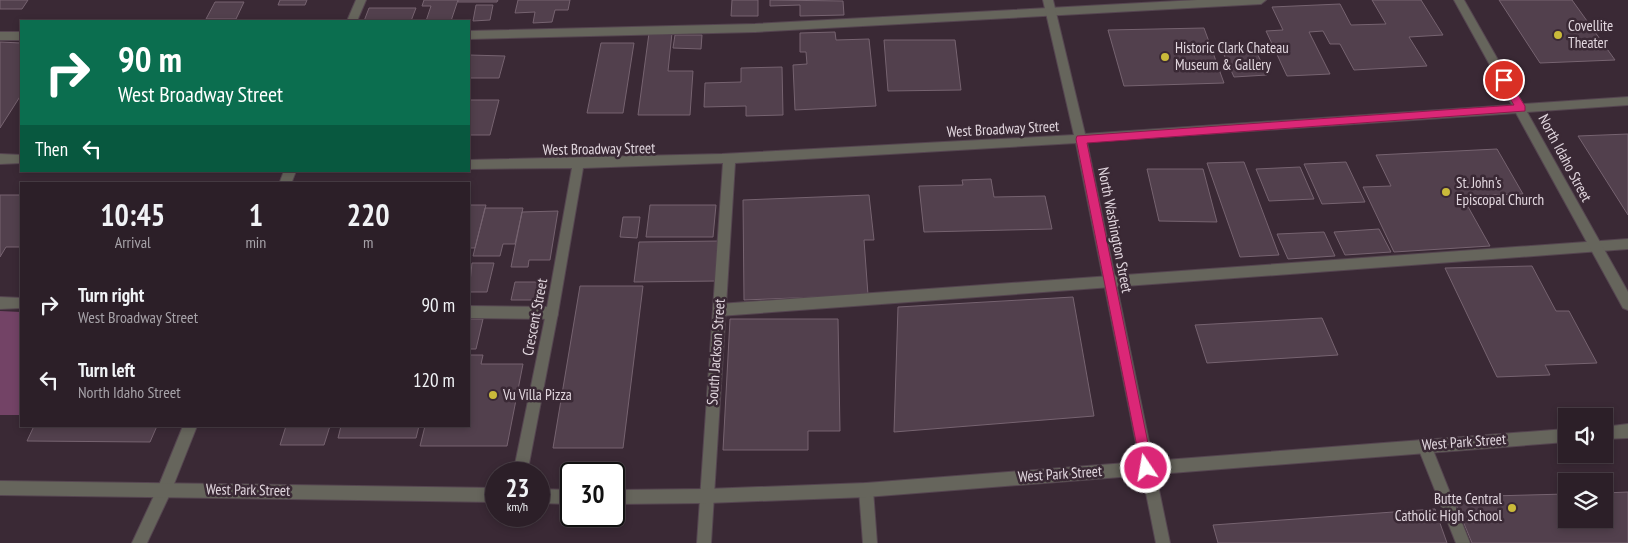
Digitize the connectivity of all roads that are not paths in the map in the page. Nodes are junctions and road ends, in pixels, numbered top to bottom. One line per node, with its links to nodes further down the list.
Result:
1 (361, 0): 6 (street)
2 (1048, 0): 5 (street, North Washington Street)
3 (1260, 0): 5 (street)
4 (1460, 0): 11 (street, North Idaho Street)
5 (1051, 12): 7 (street); 12 (street, North Washington Street)
6 (352, 20)
7 (470, 35)
8 (0, 36): 9 (street)
9 (20, 36)
10 (1628, 101): 11 (street, West Broadway Street)
11 (1521, 108): 12 (street, West Broadway Street); 19 (street, North Idaho Street)
12 (1081, 139): 15 (street, West Broadway Street); 20 (street, North Washington Street)
13 (0, 159): 14 (street)
14 (20, 159)
15 (729, 160): 17 (street, West Broadway Street); 24 (street, South Jackson Street)
16 (470, 164): 17 (street, West Broadway Street)
17 (578, 165): 26 (street, Crescent Street)
18 (1628, 244): 19 (street)
19 (1596, 246): 20 (street); 23 (street, North Idaho Street)
20 (1108, 283): 24 (street); 33 (street, North Washington Street)
21 (0, 303): 22 (street)
22 (20, 303)
23 (1628, 304)
24 (719, 310): 38 (street, South Jackson Street)
25 (470, 312): 26 (street)
26 (552, 313): 32 (street, Crescent Street)
27 (190, 427): 35 (street)
28 (1628, 431): 29 (street)
29 (1613, 432)
30 (1558, 436): 31 (street, West Park Street)
31 (1424, 445): 33 (street, West Park Street); 44 (street)
32 (522, 462)
33 (1146, 468): 36 (street, West Park Street); 43 (street, North Washington Street)
34 (0, 488): 35 (street, West Park Street)
35 (165, 489): 37 (street, West Park Street); 40 (street)
36 (866, 490): 38 (street, West Park Street); 42 (street)
37 (485, 496)
38 (707, 496): 39 (street, West Park Street); 41 (street, South Jackson Street)
39 (625, 497)
40 (139, 543)
41 (704, 543)
42 (870, 543)
43 (1163, 543)
44 (1463, 543)

